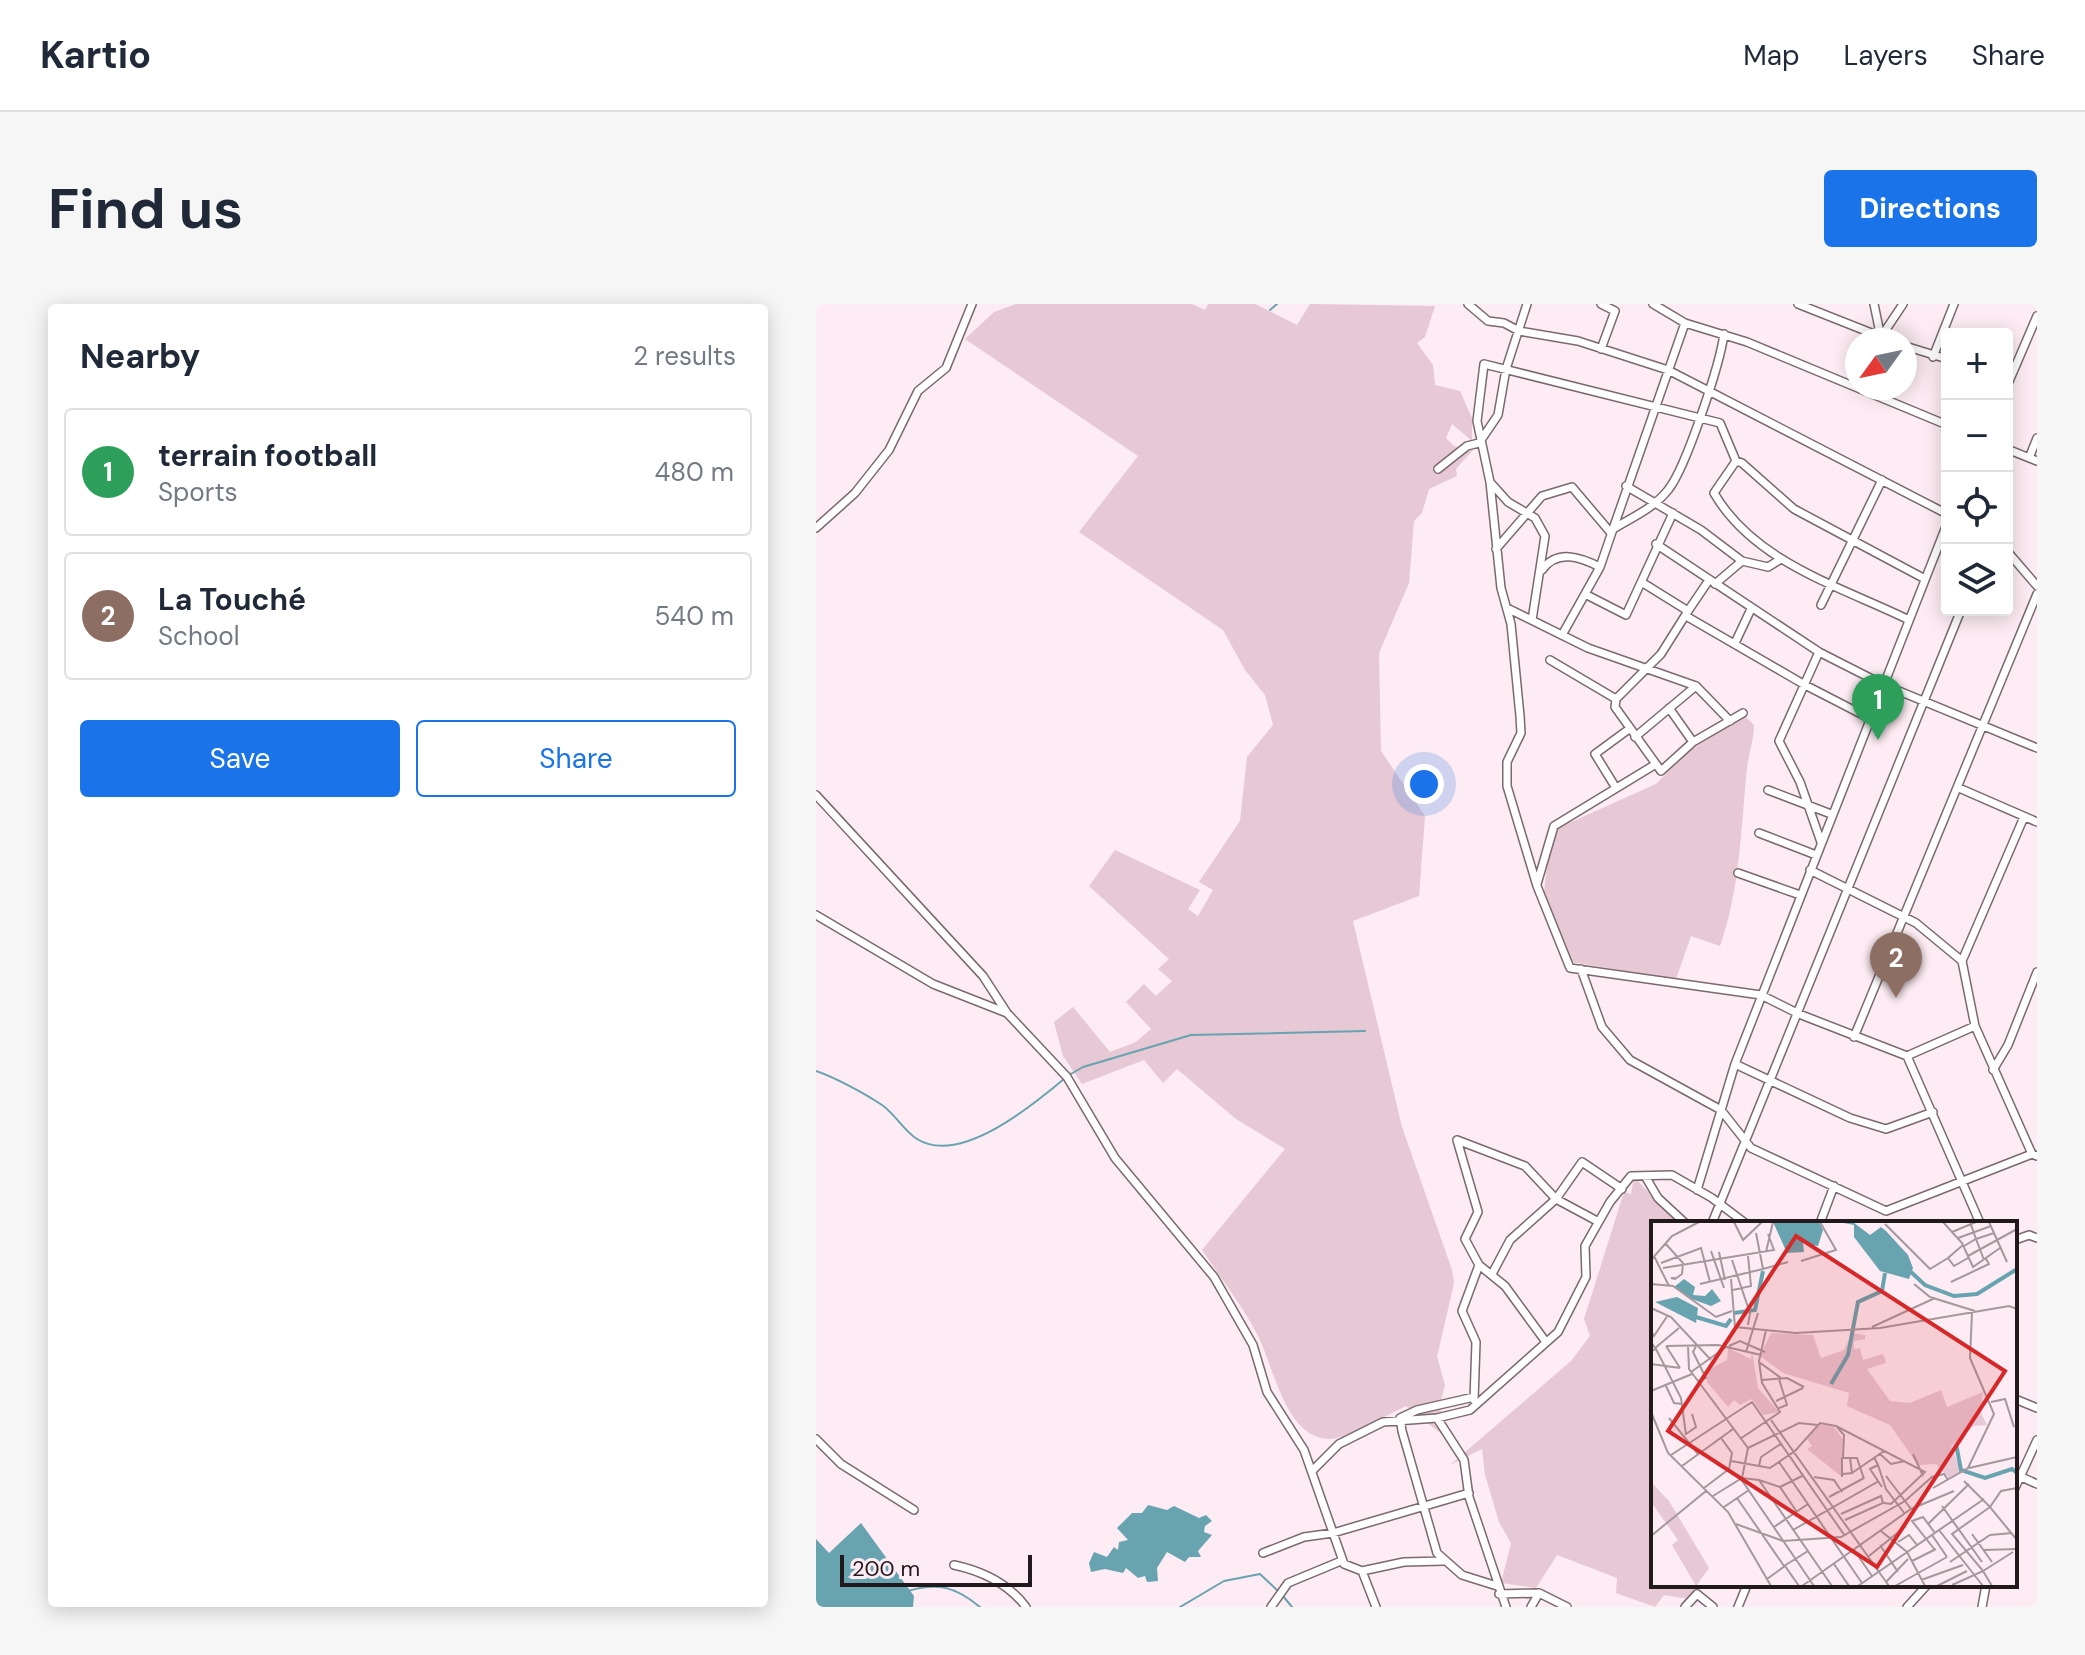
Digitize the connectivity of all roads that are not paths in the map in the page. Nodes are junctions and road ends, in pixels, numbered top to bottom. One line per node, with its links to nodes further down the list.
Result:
1 (972, 304): 43 (street)
2 (1468, 304): 15 (street)
3 (1527, 304): 15 (street)
4 (1601, 304): 17 (street)
5 (1653, 304): 11 (street)
6 (1798, 304): 12 (street)
7 (1874, 304): 13 (street)
8 (1903, 304): 14 (street)
9 (1954, 304): 19 (street)
10 (2037, 316): 21 (street)
11 (1685, 323): 16 (street); 23 (street)
12 (1856, 328)
13 (1880, 328)
14 (1889, 328)
15 (1519, 331): 17 (street); 22 (street)
16 (1724, 334): 24 (street); 25 (street)
17 (1601, 349): 23 (street)
18 (1917, 351): 19 (street)
19 (1933, 357): 20 (street)
20 (1941, 358)
21 (2013, 366)
22 (1506, 369): 27 (street); 31 (street); 31 (street)
23 (1668, 370): 25 (street); 27 (street)
24 (1845, 382)
25 (1710, 389): 28 (street); 36 (street)
26 (1889, 400): 29 (street)
27 (1654, 409): 28 (street); 38 (street)
28 (1699, 416): 34 (street); 39 (street)
29 (1941, 422)
30 (2037, 438): 33 (street)
31 (1479, 443): 35 (street); 37 (street)
32 (2013, 452): 33 (street)
33 (2033, 460)
34 (1736, 461): 46 (street); 50 (street)
35 (1438, 469)
36 (1882, 480): 40 (street); 46 (street)
37 (1490, 482): 41 (street); 48 (street)
38 (1626, 486): 39 (street); 44 (street)
39 (1657, 502): 42 (street); 44 (street)
40 (1941, 511)
41 (1527, 513): 44 (street); 48 (street); 53 (street)
42 (1673, 513): 47 (street); 51 (street)
43 (816, 528)
44 (1612, 531): 52 (street)
45 (1941, 539): 54 (street)
46 (1852, 541): 54 (street); 57 (street)
47 (1656, 544): 55 (street); 56 (street)
48 (1496, 549): 62 (street)
49 (2013, 558): 58 (street)
50 (1781, 559): 51 (street); 57 (street)
51 (1742, 561): 55 (street)
52 (1600, 567): 53 (street); 59 (street)
53 (1542, 570): 67 (street)
54 (1925, 579): 66 (street)
55 (1712, 582): 63 (street); 64 (street)
56 (1643, 583): 59 (street); 64 (street)
57 (1831, 583): 61 (street); 66 (street)
58 (2037, 586)
59 (1585, 594): 68 (street)
60 (2037, 594): 82 (street)
61 (1821, 605)
62 (1507, 608): 67 (street); 101 (street)
63 (1751, 609): 69 (street); 70 (street)
64 (1687, 614): 69 (street); 72 (street)
65 (1959, 616): 77 (street)
66 (1907, 619): 73 (street)
67 (1532, 620): 68 (street)
68 (1562, 635): 72 (street)
69 (1735, 643): 74 (street)
70 (1819, 652): 73 (street); 74 (street)
71 (1550, 660): 76 (street)
72 (1645, 670): 75 (street); 76 (street)
73 (1882, 684): 77 (street); 80 (street)
74 (1805, 685): 80 (street); 92 (street)
75 (1696, 686): 78 (street); 81 (street)
76 (1616, 699): 83 (street)
77 (1925, 701): 82 (street); 102 (street)
78 (1669, 708): 84 (street); 85 (street)
79 (1743, 713): 81 (street)
80 (1869, 718): 93 (street)
81 (1730, 721): 85 (street)
82 (1985, 726): 86 (street); 89 (street)
83 (1629, 729): 84 (street); 88 (street)
84 (1635, 737): 87 (street)
85 (1693, 742): 87 (street)
86 (2037, 748)
87 (1656, 764): 88 (street)
88 (1616, 788): 101 (street)
89 (1959, 788): 94 (street); 105 (street)
90 (1768, 790): 92 (street)
91 (816, 795): 110 (street)
92 (1808, 805): 93 (street); 97 (street)
93 (1831, 814): 97 (street)
94 (2024, 817): 95 (street); 106 (street)
95 (2037, 822)
96 (1759, 833): 98 (street)
97 (1821, 842): 98 (street)
98 (1816, 855): 99 (street)
99 (1810, 870): 102 (street); 103 (street)
100 (1738, 873): 103 (street)
101 (1537, 886): 107 (street)
102 (1849, 889): 105 (street); 111 (street)
103 (1800, 895): 109 (street)
104 (816, 915): 110 (street)
105 (1904, 916): 106 (street); 113 (street)
106 (1962, 961): 112 (street)
107 (1581, 969): 109 (street); 118 (street)
108 (2037, 972): 116 (street)
109 (1761, 995): 111 (street); 115 (street)
110 (1007, 1013): 150 (street)
111 (1799, 1014): 113 (street); 117 (street)
112 (1975, 1026): 114 (street); 116 (street)
113 (1854, 1037): 114 (street)
114 (1907, 1056): 119 (street)
115 (1735, 1064): 117 (street); 118 (street)
116 (1993, 1070): 121 (street)
117 (1772, 1082): 119 (street); 120 (street)
118 (1721, 1110): 120 (street); 126 (street)
119 (1933, 1112): 123 (street)
120 (1747, 1145): 124 (street); 128 (street)
121 (2034, 1155): 123 (street)
122 (1645, 1176): 125 (street); 126 (street); 131 (street)
123 (1962, 1182): 129 (street); 136 (street)
124 (1834, 1186): 129 (street); 134 (street)
125 (1622, 1189): 127 (street); 130 (street)
126 (1697, 1190): 128 (street)
127 (1556, 1199): 130 (street); 139 (street); 140 (street)
128 (1722, 1206): 132 (street); 133 (street)
129 (1886, 1211): 135 (street)
130 (1597, 1221): 141 (street)
131 (1683, 1221)
132 (1713, 1221)
133 (1742, 1221)
134 (1821, 1221)
135 (1883, 1221)
136 (1979, 1221)
137 (2037, 1238): 138 (street)
138 (2017, 1239)
139 (1479, 1265): 140 (street); 142 (street)
140 (1492, 1274): 141 (street)
141 (1546, 1342): 144 (street)
142 (1474, 1397): 144 (street); 146 (street)
143 (2017, 1400): 145 (street)
144 (1475, 1406): 147 (street)
145 (2037, 1408)
146 (1400, 1418): 147 (street); 150 (street); 154 (street)
147 (1437, 1418): 153 (street)
148 (816, 1439): 155 (street)
149 (2037, 1440): 151 (street)
150 (1312, 1471): 156 (street)
151 (2018, 1475): 152 (street)
152 (2037, 1484)
153 (1469, 1493): 154 (street); 165 (street)
154 (1423, 1504): 156 (street); 159 (street)
155 (914, 1510)
156 (1333, 1533): 157 (street); 158 (street)
157 (1263, 1553)
158 (1341, 1561): 161 (street); 168 (street)
159 (1444, 1561): 161 (street); 165 (street)
160 (954, 1565): 167 (street)
161 (1362, 1571): 169 (street)
162 (1746, 1587): 175 (street)
163 (1925, 1587): 176 (street)
164 (1985, 1587): 177 (street)
165 (1498, 1590): 166 (street); 170 (street)
166 (1539, 1593): 171 (street); 172 (street)
167 (1026, 1607)
168 (1271, 1607)
169 (1376, 1607)
170 (1506, 1607)
171 (1531, 1607)
172 (1567, 1607)
173 (1685, 1607): 174 (street)
174 (1713, 1607)
175 (1738, 1607)
176 (1907, 1607)
177 (1982, 1607)

